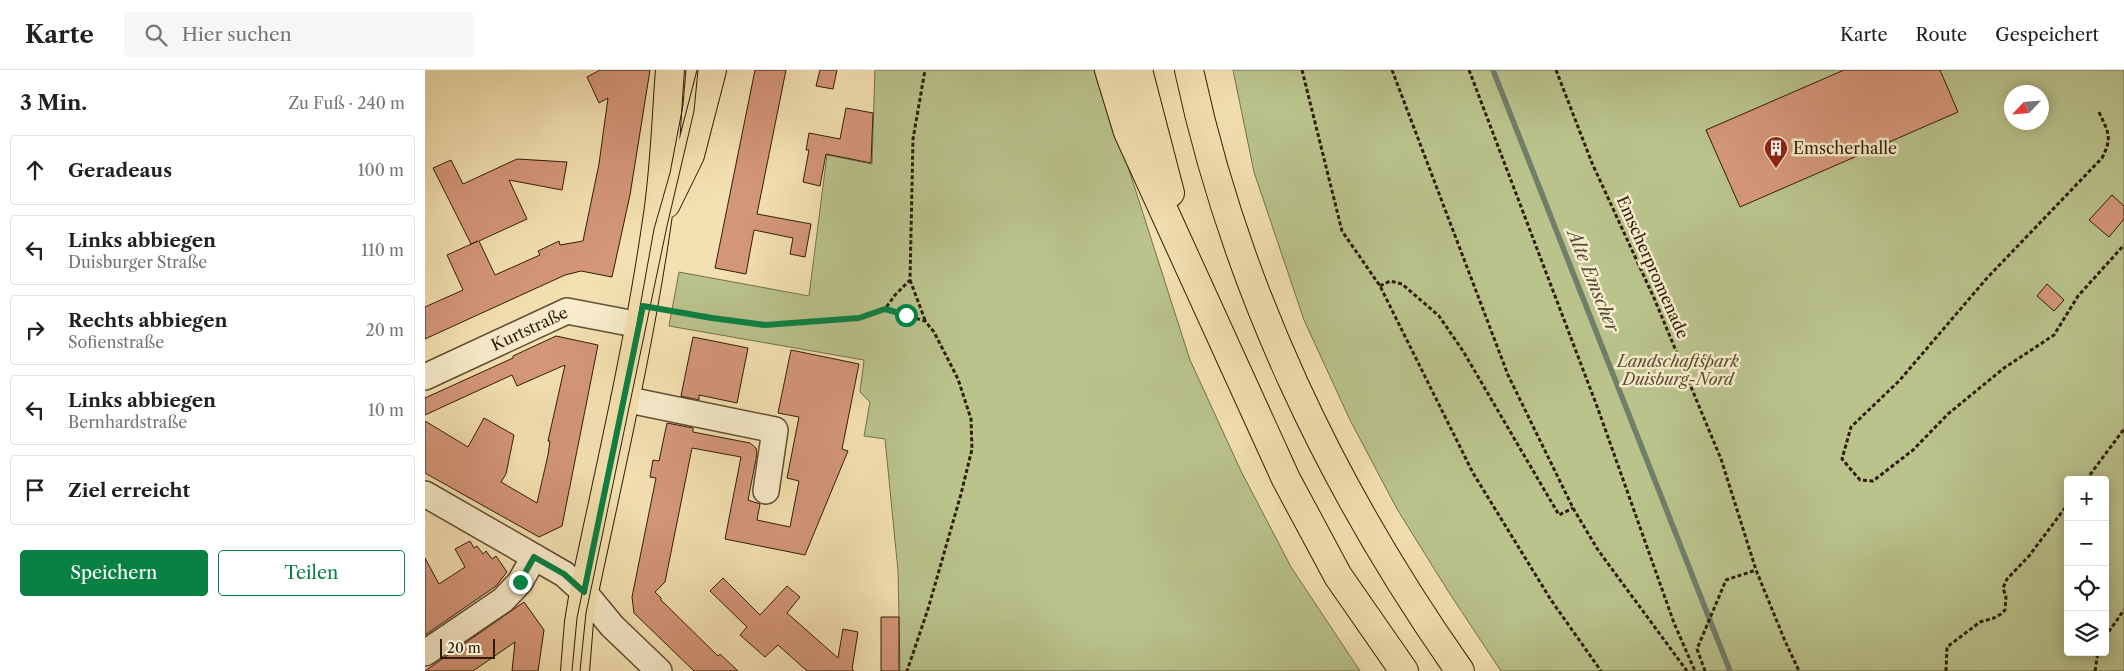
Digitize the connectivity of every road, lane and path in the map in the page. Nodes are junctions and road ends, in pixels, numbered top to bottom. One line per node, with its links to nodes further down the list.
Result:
1 (670, 70): 12 (main road)
2 (712, 70): 12 (main road)
3 (925, 70): 14 (path)
4 (1109, 70): 18 (main road)
5 (1138, 70): 18 (main road)
6 (1189, 70): 39 (main road)
7 (1302, 70): 15 (path)
8 (1392, 70): 26 (path)
9 (1469, 70): 42 (path)
10 (1556, 70): 29 (path, Emscherpromenade)
11 (2099, 112): 13 (path)
12 (657, 221): 17 (main road)
13 (2124, 245)
14 (910, 280): 16 (path); 19 (path)
15 (1379, 286): 26 (path); 40 (path)
16 (885, 309): 17 (path); 19 (path)
17 (641, 315): 20 (street, Kurtstraße); 21 (main road)
18 (1211, 315): 38 (main road)
19 (925, 321): 37 (path)
20 (425, 377)
21 (625, 399): 24 (street); 30 (main road)
22 (2124, 429): 23 (path)
23 (2089, 476)
24 (765, 491)
25 (425, 494): 28 (street)
26 (1573, 508): 41 (path)
27 (2064, 509): 45 (path)
28 (534, 557): 30 (street); 33 (street)
29 (1756, 570): 43 (path); 44 (path, Emscherpromenade)
30 (584, 592): 35 (main road); 36 (street)
31 (2124, 610): 32 (path)
32 (2109, 631)
33 (425, 654)
34 (2097, 656): 46 (path)
35 (575, 671)
36 (659, 671)
37 (907, 671)
38 (1403, 671)
39 (1460, 671)
40 (1601, 671)
41 (1687, 671)
42 (1695, 671)
43 (1705, 671)
44 (1799, 671)
45 (1945, 671)
46 (2095, 671)

